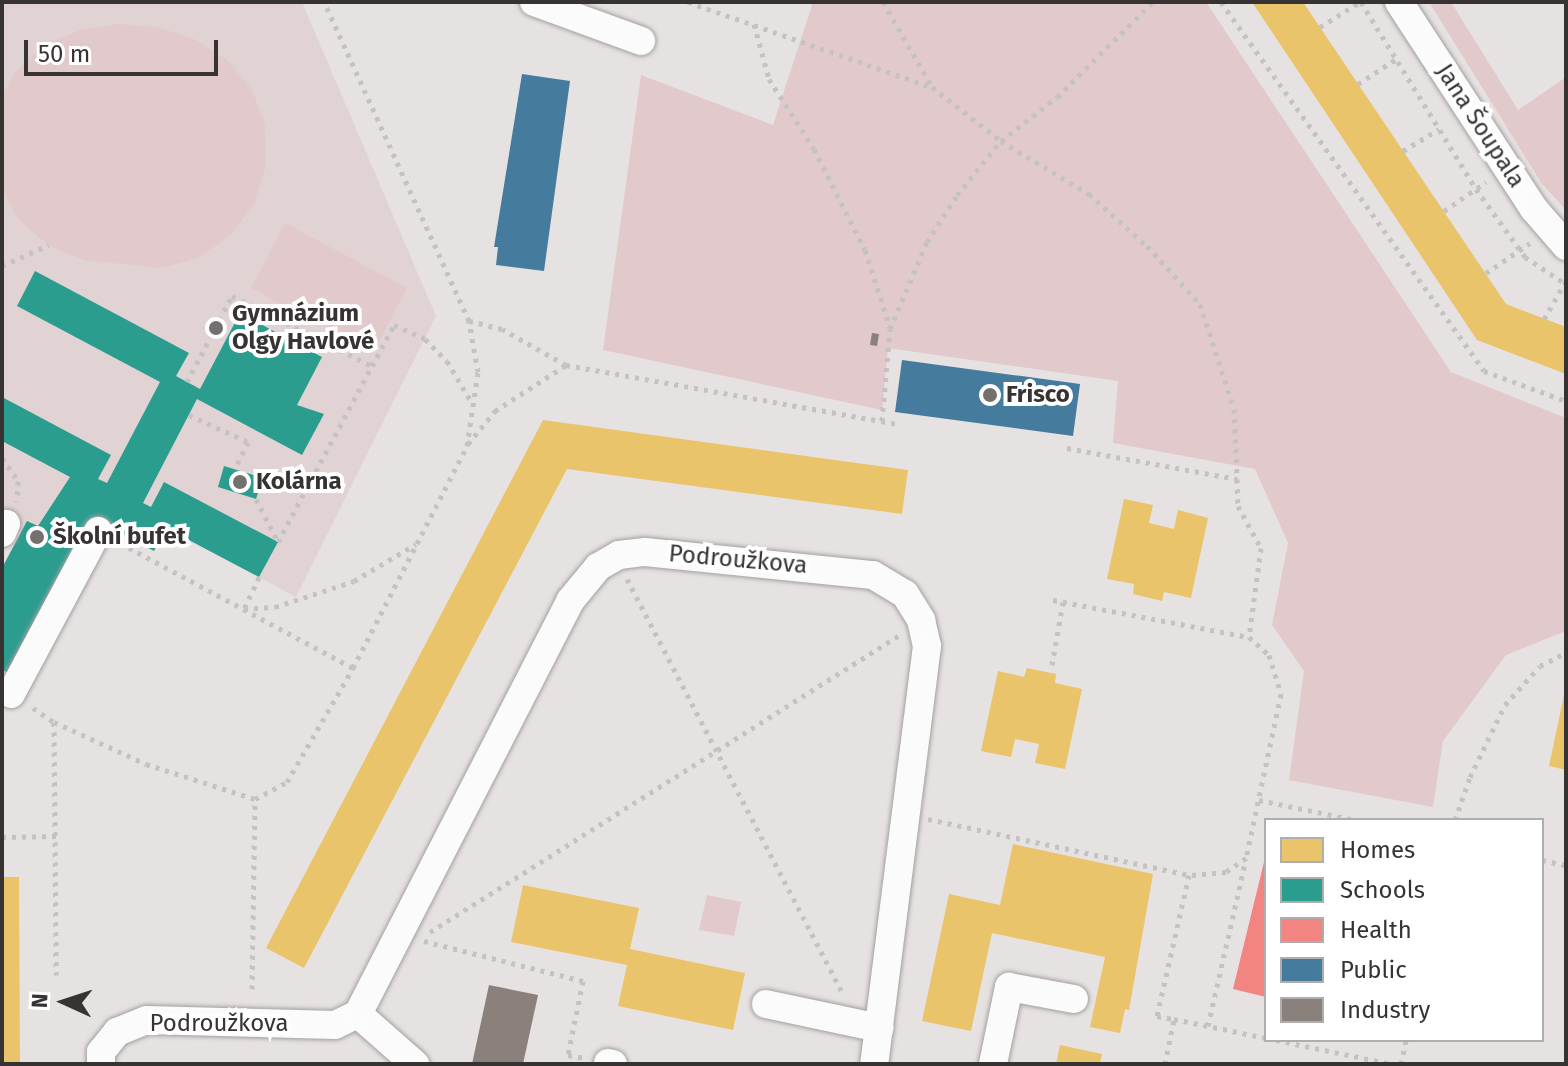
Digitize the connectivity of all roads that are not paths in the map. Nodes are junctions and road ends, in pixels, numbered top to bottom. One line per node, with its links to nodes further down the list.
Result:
1 (534, 2): 3 (street)
2 (1399, 2): 4 (street, Jana Šoupala)
3 (641, 41)
4 (1557, 236)
5 (98, 531): 6 (street)
6 (11, 694)
7 (1074, 999): 14 (street)
8 (766, 1004): 10 (street)
9 (358, 1014): 10 (street, Podroužkova); 11 (street, Podroužkova); 12 (street)
10 (879, 1028): 13 (street, Podroužkova)
11 (101, 1064)
12 (415, 1064)
13 (874, 1064)
14 (993, 1064)

